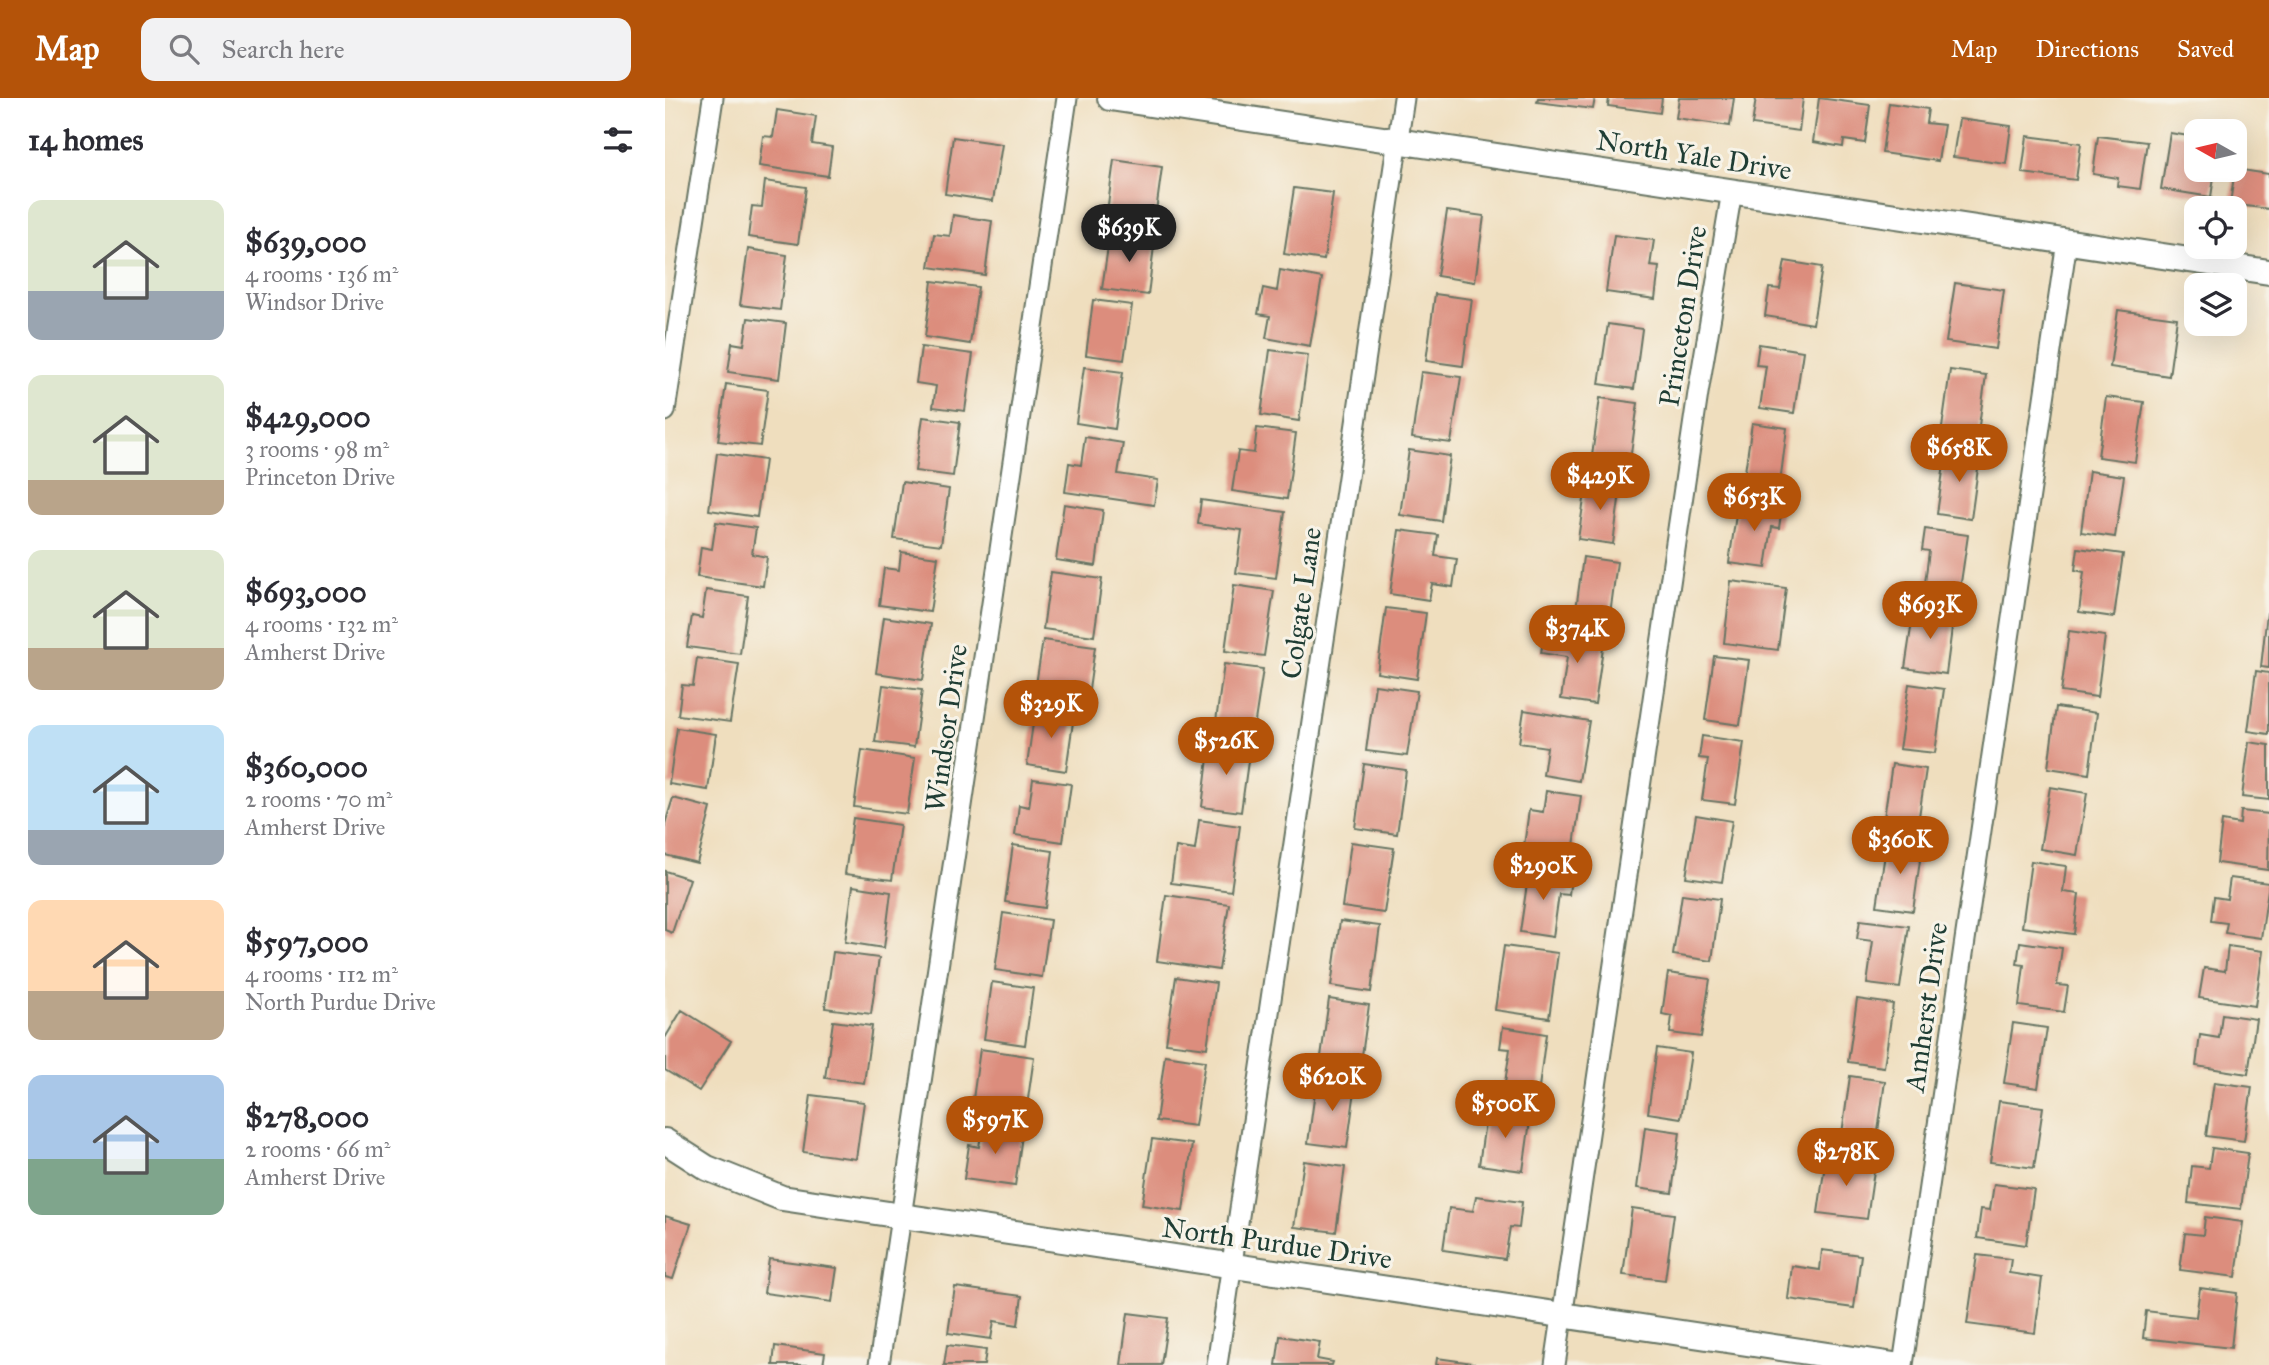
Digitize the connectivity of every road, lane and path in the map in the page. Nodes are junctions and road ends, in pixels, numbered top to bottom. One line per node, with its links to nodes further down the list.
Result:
1 (713, 98): 9 (street)
2 (1067, 98): 11 (street, Windsor Drive)
3 (1110, 98): 5 (street, North Yale Drive)
4 (1404, 98): 5 (street, Colgate Lane)
5 (1398, 141): 6 (street, North Yale Drive); 12 (street, Colgate Lane)
6 (1732, 191): 7 (street, North Yale Drive); 13 (street, Princeton Drive)
7 (2067, 241): 8 (street, North Yale Drive); 18 (street, Amherst Drive)
8 (2269, 272)
9 (665, 411)
10 (665, 1141): 11 (street, North Purdue Drive)
11 (902, 1217): 12 (street, North Purdue Drive); 14 (street, Windsor Drive)
12 (1231, 1267): 13 (street, North Purdue Drive); 15 (street, Colgate Lane)
13 (1563, 1314): 16 (street, Princeton Drive); 17 (street, North Purdue Drive)
14 (879, 1365)
15 (1217, 1365)
16 (1555, 1365)
17 (1893, 1365)
18 (1903, 1365)

